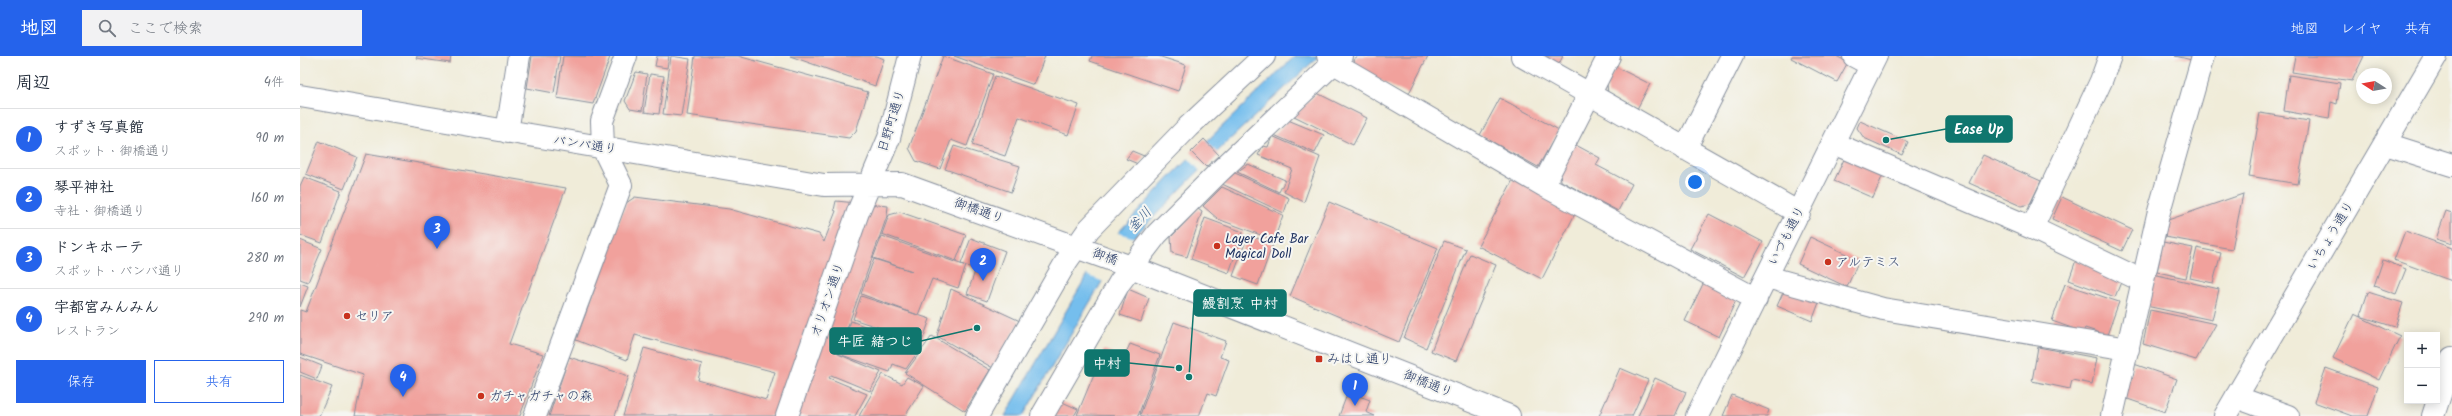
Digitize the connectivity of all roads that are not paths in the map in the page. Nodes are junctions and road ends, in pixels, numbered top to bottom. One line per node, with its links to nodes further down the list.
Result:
1 (519, 56): 15 (street)
2 (626, 56): 18 (street)
3 (910, 56): 21 (street, 日野町通り)
4 (1264, 56): 25 (street)
5 (1522, 56): 13 (street)
6 (1609, 56): 13 (street)
7 (1732, 56): 19 (street)
8 (2110, 56): 24 (street)
9 (2203, 56): 28 (street)
10 (2436, 56): 17 (street, いちょう通り)
11 (1334, 58): 22 (street); 26 (street)
12 (1867, 59): 16 (street, いづも通り)
13 (1589, 95): 19 (street); 22 (street)
14 (300, 96): 15 (street, バンバ通り)
15 (507, 132): 18 (street, バンバ通り)
16 (1833, 143): 23 (street, いづも通り); 24 (street)
17 (2386, 144): 20 (street); 32 (street, いちょう通り)
18 (603, 148): 21 (street, バンバ通り); 33 (street)
19 (1685, 149): 23 (street)
20 (2452, 165)
21 (870, 184): 25 (street, 御橋通り); 34 (street, オリオン通り)
22 (1543, 185): 29 (street)
23 (1799, 212): 27 (street, いづも通り)
24 (2032, 228): 28 (street)
25 (1085, 250): 26 (street, 御橋); 35 (street)
26 (1127, 265): 36 (street); 37 (street, 御橋通り)
27 (1767, 277): 29 (street, いづも通り); 30 (street)
28 (2143, 281): 30 (street)
29 (1756, 299): 38 (street, いづも通り)
30 (2128, 349): 39 (street)
31 (2452, 358): 42 (street)
32 (2236, 397): 40 (street, いちょう通り); 41 (street)
33 (535, 416)
34 (787, 416)
35 (977, 416)
36 (1042, 416)
37 (1509, 416)
38 (1697, 416)
39 (2112, 416)
40 (2224, 416)
41 (2288, 416)
42 (2433, 416)

